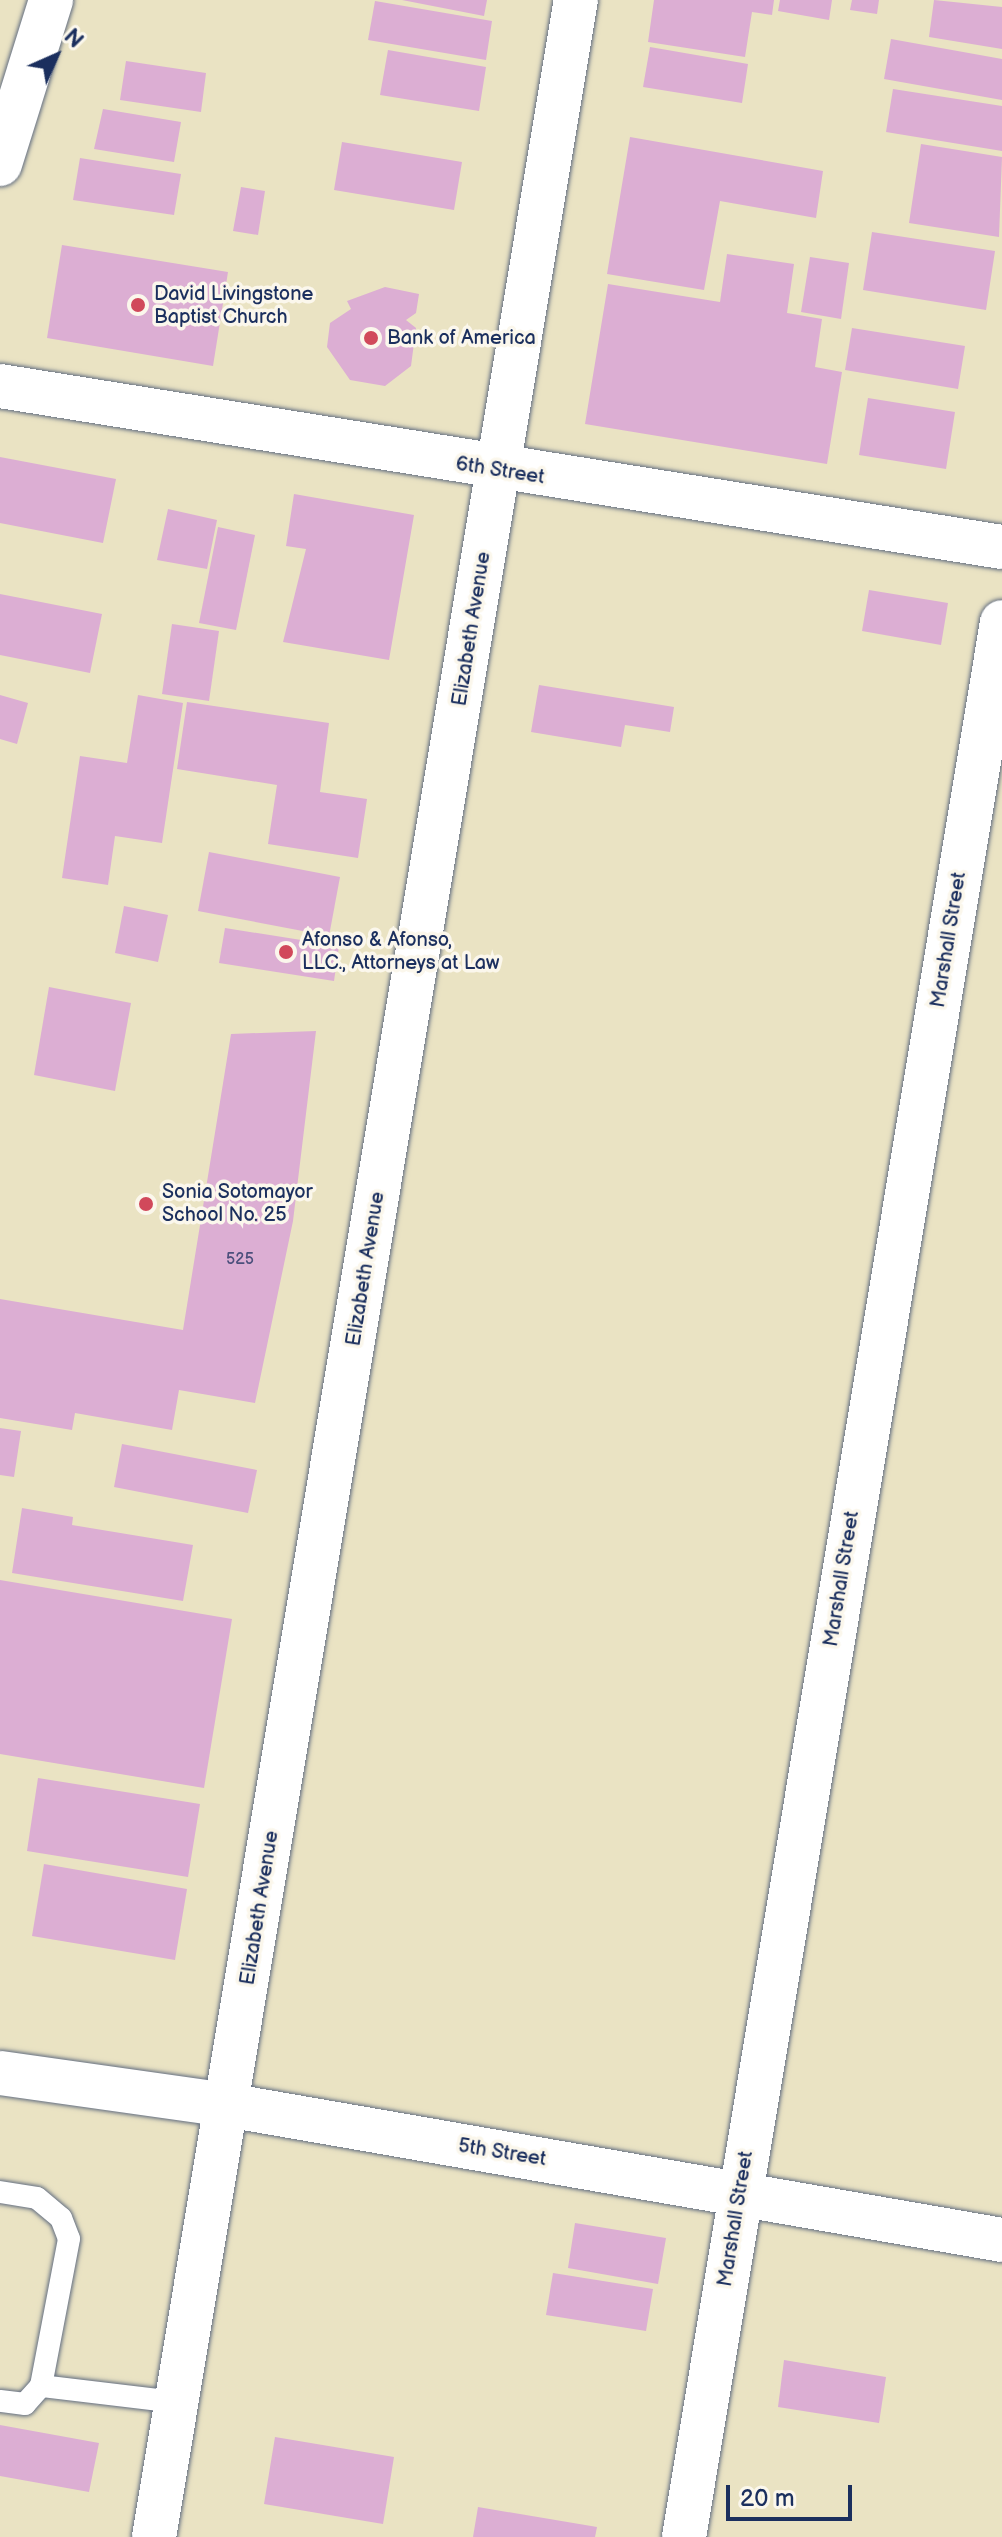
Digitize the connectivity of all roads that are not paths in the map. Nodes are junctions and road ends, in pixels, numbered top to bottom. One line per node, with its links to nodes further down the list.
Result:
1 (51, 0): 3 (street)
2 (576, 0): 6 (street, Elizabeth Avenue)
3 (14, 68): 4 (street)
4 (0, 164)
5 (0, 386): 6 (street, 6th Street)
6 (498, 471): 7 (street, 6th Street); 10 (street, Elizabeth Avenue)
7 (1002, 547)
8 (1002, 622): 12 (street, Marshall Street)
9 (0, 2073): 10 (street, 5th Street)
10 (227, 2105): 12 (street, 5th Street); 16 (street, Elizabeth Avenue)
11 (0, 2192): 14 (lane)
12 (740, 2192): 13 (street, 5th Street); 18 (street, Marshall Street)
13 (1002, 2240)
14 (41, 2386): 15 (lane); 16 (lane)
15 (0, 2401)
16 (176, 2402): 17 (street, Elizabeth Avenue)
17 (154, 2537)
18 (684, 2537)

